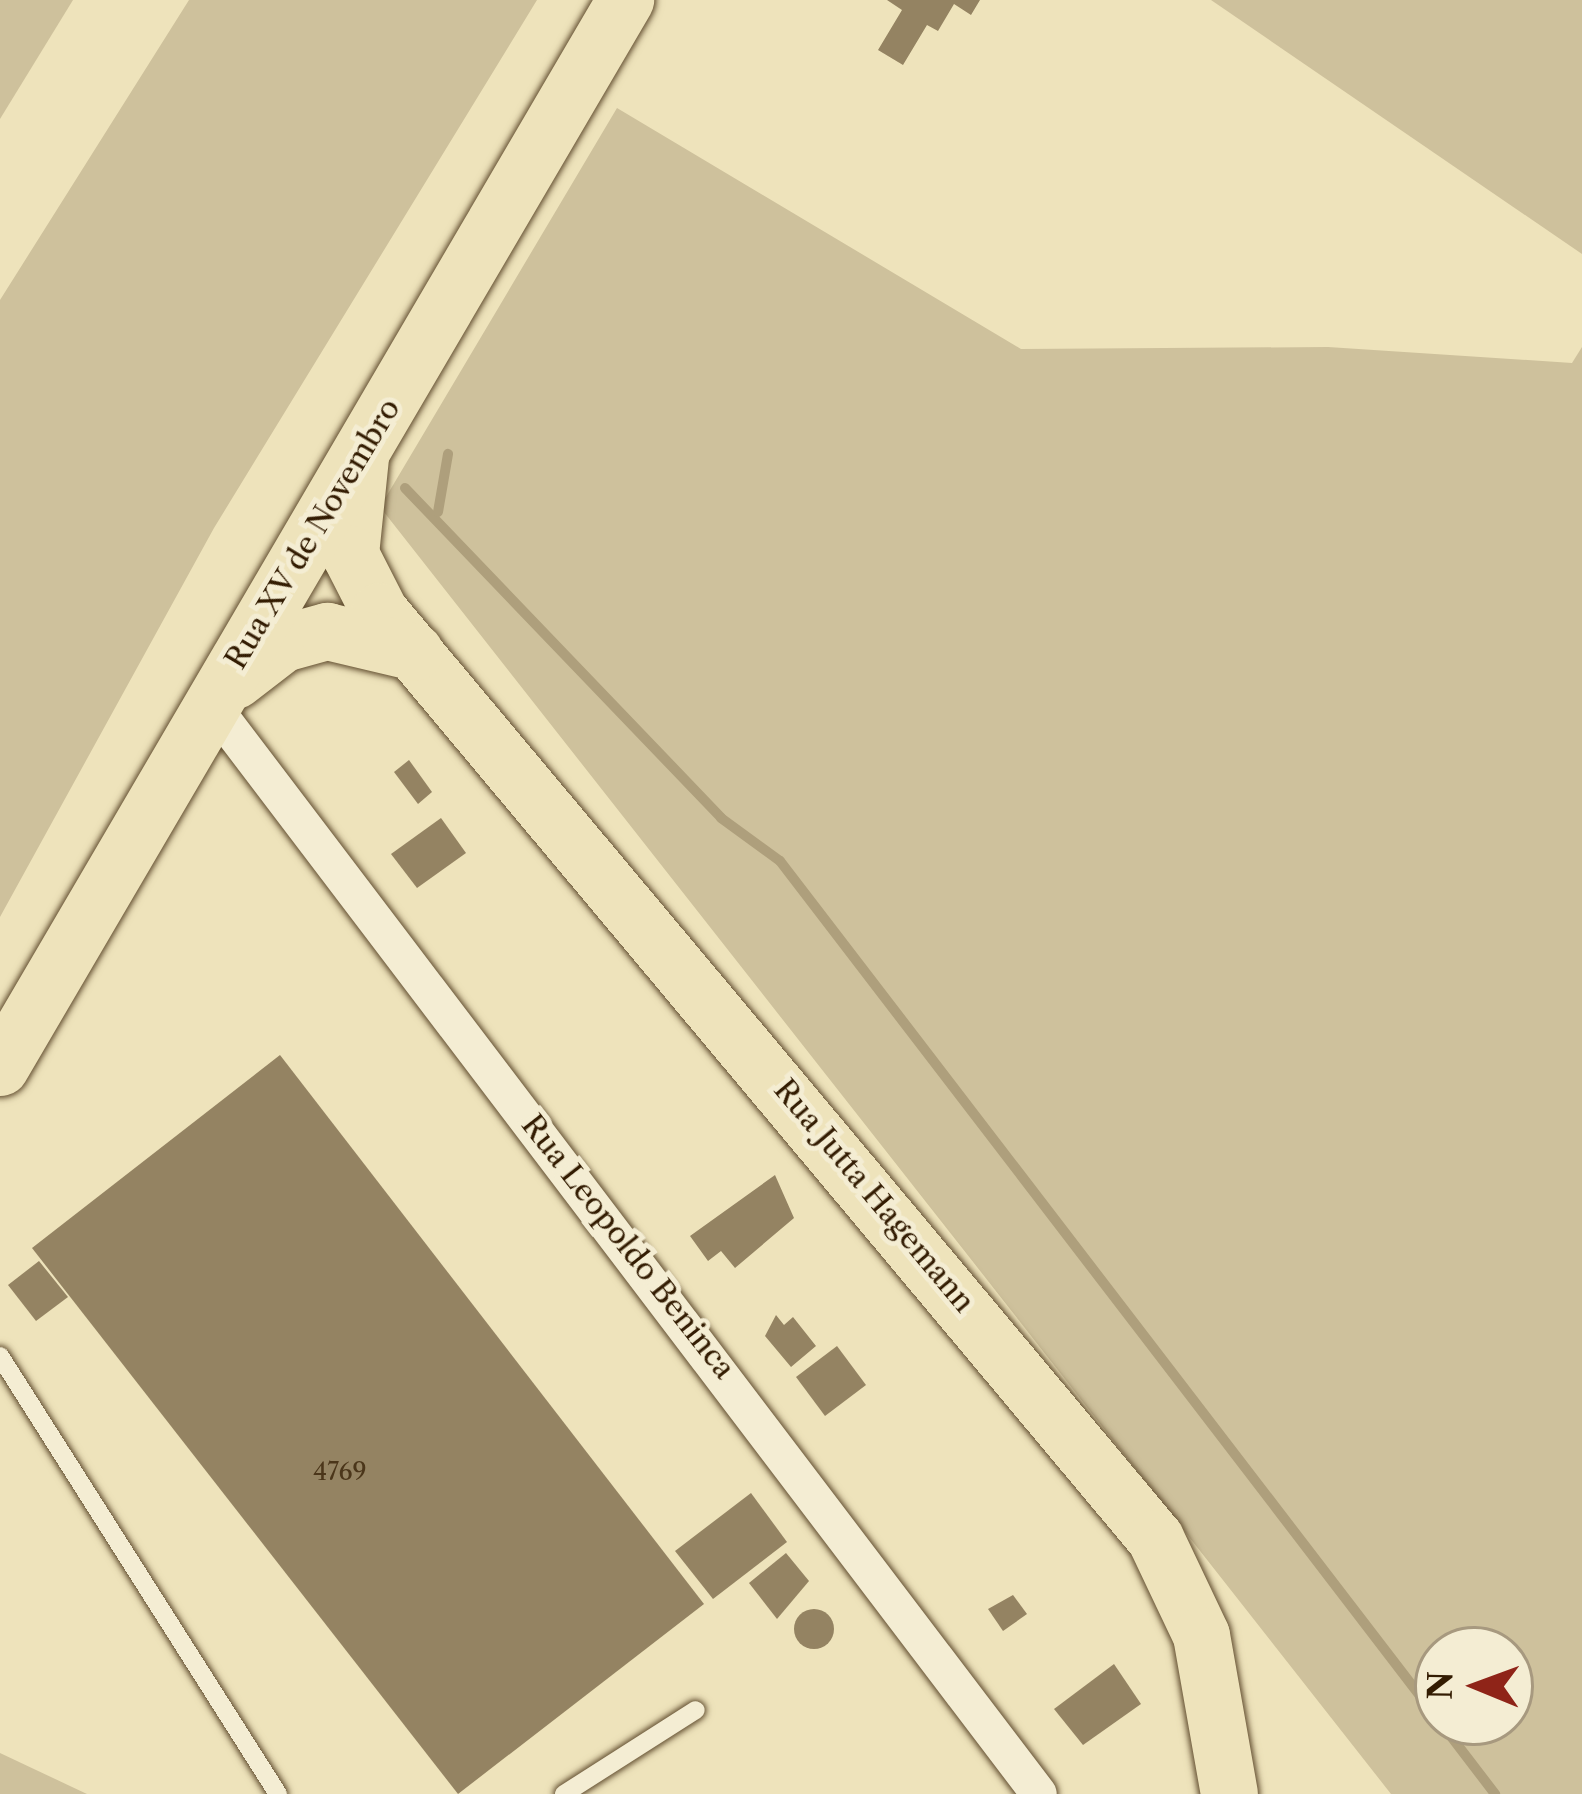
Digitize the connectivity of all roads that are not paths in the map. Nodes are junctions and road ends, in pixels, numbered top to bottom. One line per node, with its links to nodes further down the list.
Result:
1 (625, 0): 2 (main road, Rua XV de Novembro)
2 (360, 457): 3 (main road, Rua Jutta Hagemann); 4 (main road, Rua XV de Novembro)
3 (415, 652): 4 (main road); 11 (main road, Rua Jutta Hagemann)
4 (212, 704): 5 (main road, Rua XV de Novembro); 10 (street, Rua Leopoldo Beninca)
5 (0, 1067)
6 (0, 1355): 8 (lane)
7 (696, 1710): 9 (lane)
8 (278, 1794)
9 (564, 1794)
10 (1039, 1794)
11 (1229, 1794)

